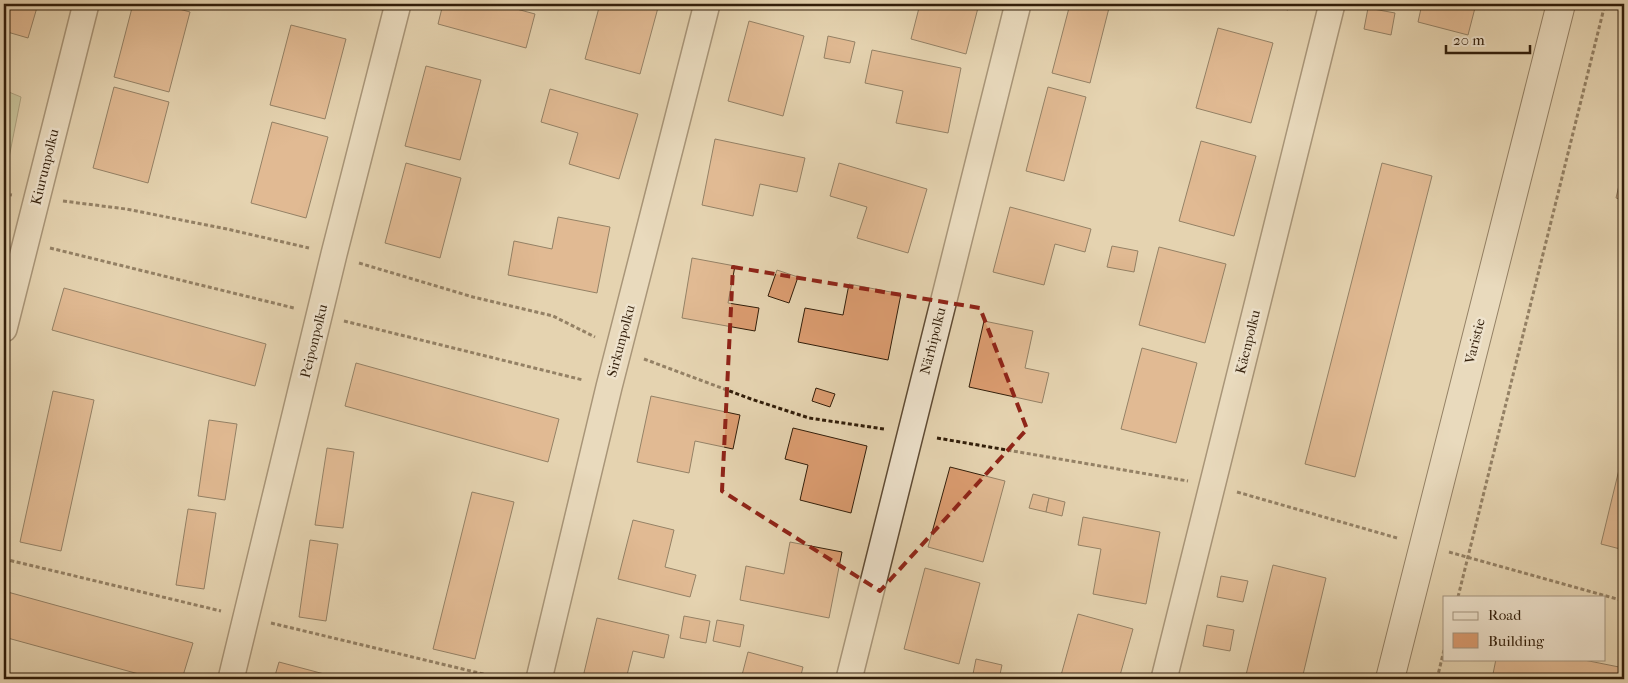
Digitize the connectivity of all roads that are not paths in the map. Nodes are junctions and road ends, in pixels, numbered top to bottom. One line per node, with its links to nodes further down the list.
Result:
1 (86, 4): 7 (street, Kiurunpolku)
2 (398, 4): 8 (street, Peiponpolku)
3 (706, 4): 9 (street, Sirkunpolku)
4 (1018, 4): 10 (street, Närhipolku)
5 (1332, 4): 11 (street, Käenpolku)
6 (1561, 4): 12 (street, Varistie)
7 (4, 330)
8 (231, 679)
9 (539, 679)
10 (849, 679)
11 (1164, 679)
12 (1390, 679)

